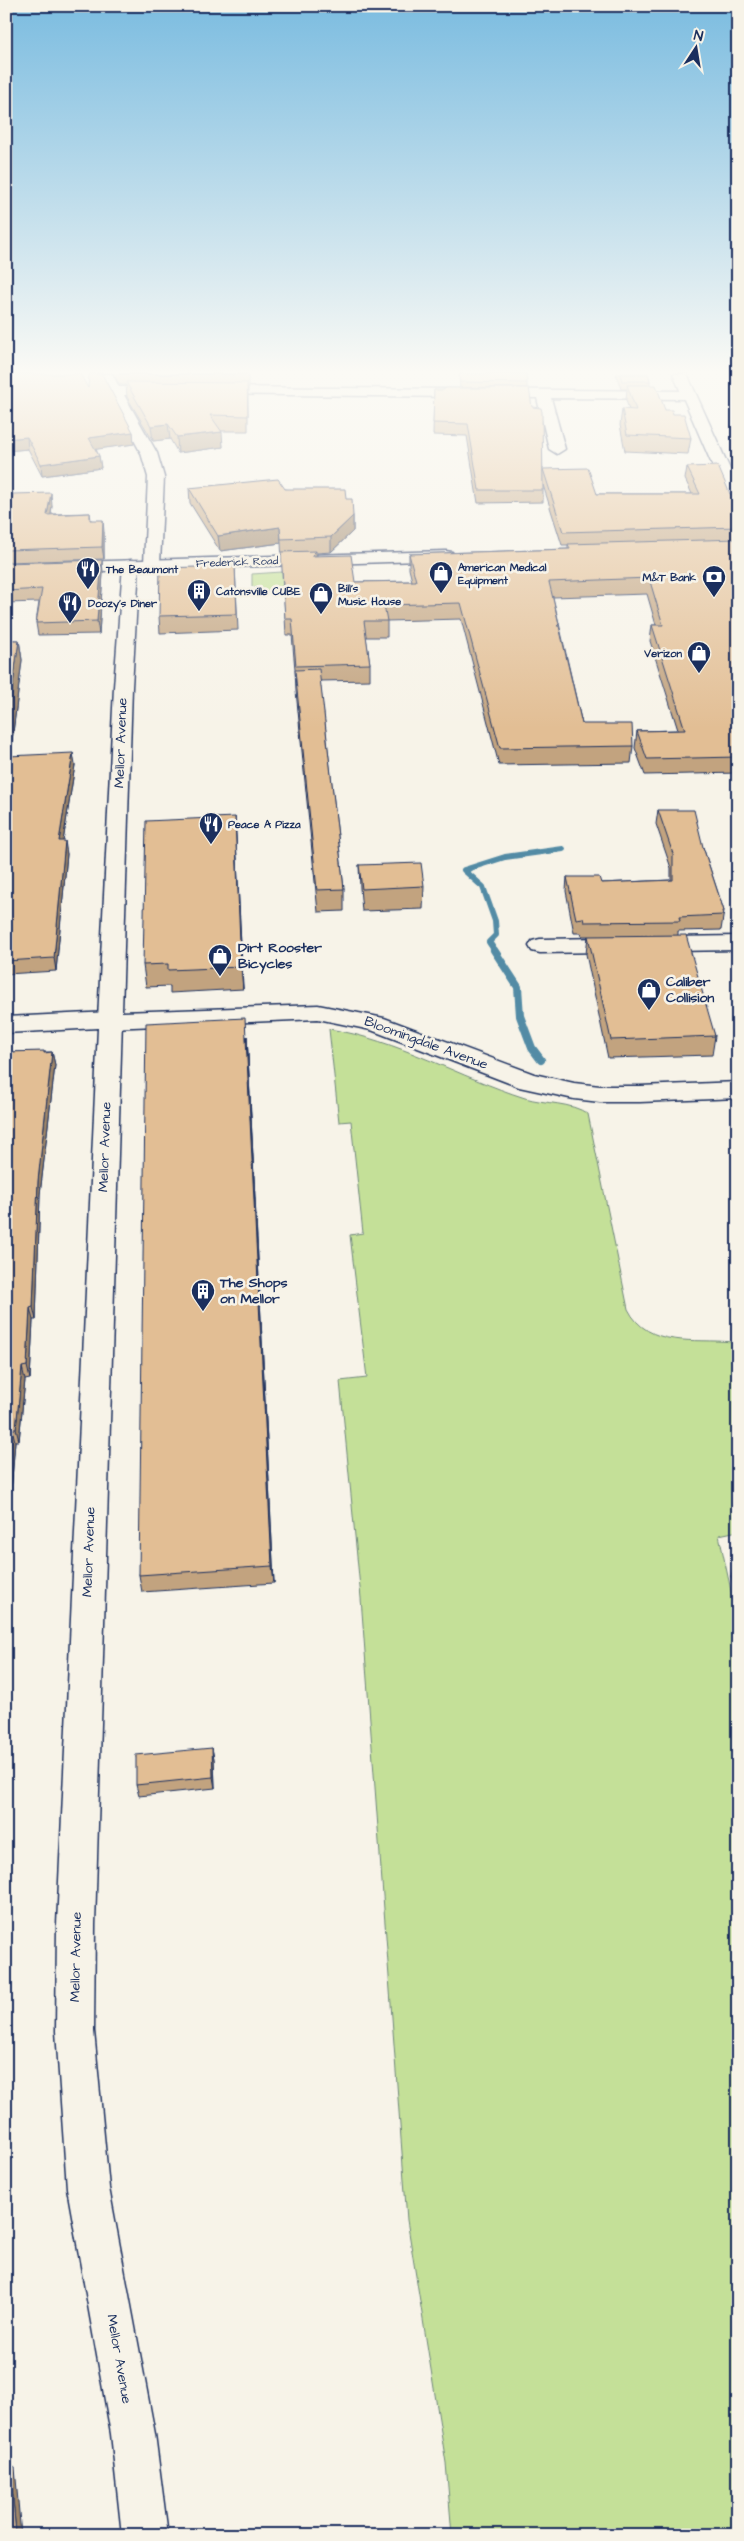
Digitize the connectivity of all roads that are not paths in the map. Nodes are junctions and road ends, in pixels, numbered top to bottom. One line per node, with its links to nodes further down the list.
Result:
1 (155, 493): 5 (street)
2 (732, 493): 3 (street)
3 (738, 506)
4 (461, 556): 5 (street, Frederick Road)
5 (152, 564): 6 (street, Frederick Road)
6 (131, 565): 7 (street, Frederick Road); 10 (street, Mellor Avenue)
7 (6, 569)
8 (738, 943): 9 (street)
9 (540, 946)
10 (110, 1020): 11 (street, Bloomingdale Avenue); 12 (street, Bloomingdale Avenue); 13 (street, Mellor Avenue)
11 (6, 1025)
12 (738, 1090)
13 (145, 2535)

